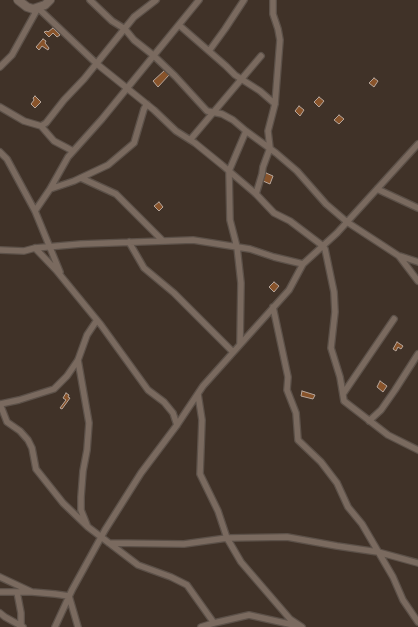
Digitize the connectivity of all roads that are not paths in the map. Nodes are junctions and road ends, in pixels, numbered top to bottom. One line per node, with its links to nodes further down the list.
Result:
1 (18, 0): 8 (street)
2 (50, 0): 8 (street)
3 (90, 0): 10 (street)
4 (156, 0): 10 (street)
5 (199, 0): 9 (street)
6 (244, 0): 11 (street)
7 (273, 0): 19 (street)
8 (38, 8): 14 (street); 15 (street)
9 (179, 25): 11 (street); 12 (street)
10 (125, 28): 12 (street); 14 (street)
11 (209, 51): 16 (street)
12 (153, 55): 17 (street); 21 (street)
13 (261, 56): 16 (street)
14 (97, 64): 17 (street); 22 (street)
15 (0, 66)
16 (242, 80): 19 (street); 21 (street)
17 (126, 88): 18 (street); 27 (street)
18 (147, 104): 24 (street); 30 (street)
19 (275, 104): 26 (street)
20 (0, 107): 22 (street)
21 (214, 112): 23 (street); 24 (street)
22 (41, 126): 27 (street)
23 (246, 131): 26 (street); 29 (street)
24 (190, 140): 29 (street)
25 (418, 144): 32 (street)
26 (270, 148): 33 (street); 36 (street)
27 (73, 151): 31 (street)
28 (0, 152): 35 (street)
29 (229, 171): 33 (street); 40 (street)
30 (81, 178): 31 (street); 37 (street)
31 (50, 189): 35 (street)
32 (377, 189): 34 (street); 36 (street)
33 (256, 194): 39 (street)
34 (418, 208)
35 (35, 211): 42 (street)
36 (347, 222): 39 (street); 44 (street)
37 (163, 241): 38 (street); 40 (street)
38 (129, 242): 42 (street); 53 (street)
39 (323, 246): 46 (street); 57 (street)
40 (237, 247): 46 (street); 52 (street)
41 (35, 248): 42 (street); 43 (street); 47 (street)
42 (50, 248): 47 (street)
43 (0, 250)
44 (400, 256): 45 (street); 48 (street)
45 (418, 262)
46 (303, 264): 49 (street)
47 (62, 278): 51 (street)
48 (418, 281)
49 (273, 307): 52 (street); 66 (street)
50 (394, 319): 57 (street)
51 (97, 320): 55 (street); 60 (street)
52 (240, 344): 53 (street)
53 (233, 352): 56 (street)
54 (418, 354): 59 (street)
55 (78, 360): 58 (street); 62 (street)
56 (198, 394): 60 (street); 64 (street)
57 (343, 394): 59 (street)
58 (0, 404): 62 (street)
59 (369, 421): 61 (street)
60 (177, 425): 63 (street)
61 (418, 450)
62 (88, 527): 63 (street)
63 (101, 537): 65 (street); 72 (street)
64 (227, 538): 65 (street); 66 (street); 80 (street)
65 (109, 543): 75 (street)
66 (378, 552): 67 (street); 74 (street)
67 (418, 563)
68 (0, 576): 71 (street)
69 (0, 592): 70 (street)
70 (17, 592): 71 (street); 76 (street)
71 (32, 592): 72 (street)
72 (70, 596): 77 (street); 78 (street)
73 (0, 613): 76 (street)
74 (418, 622)
75 (214, 623): 79 (street); 80 (street)
76 (22, 626)
77 (55, 627)
78 (78, 627)
79 (201, 627)
80 (302, 627)

